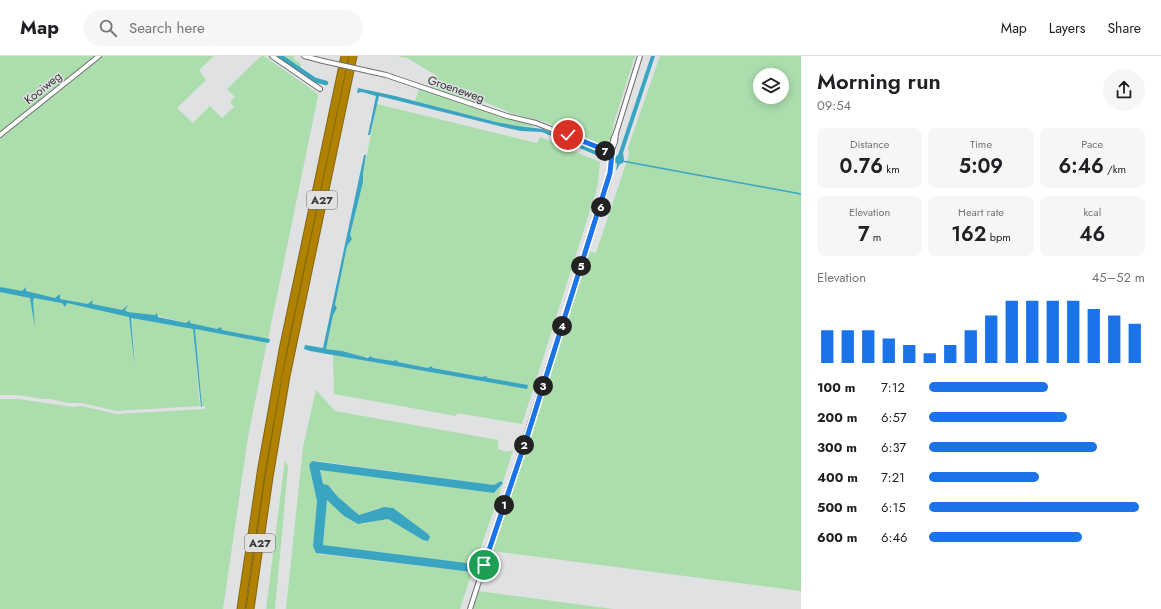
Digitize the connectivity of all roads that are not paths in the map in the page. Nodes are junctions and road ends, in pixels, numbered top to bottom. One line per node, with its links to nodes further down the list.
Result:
1 (99, 56): 8 (street, Kooiweg)
2 (272, 56): 7 (street)
3 (304, 56): 9 (street, Groeneweg, bridge)
4 (345, 56): 12 (highway, A27)
5 (353, 56): 13 (highway, A27)
6 (640, 56): 10 (street)
7 (320, 89)
8 (0, 136)
9 (600, 147): 10 (street, Groeneweg); 11 (street, Groeneweg)
10 (613, 147): 11 (street)
11 (612, 154): 14 (street)
12 (241, 609)
13 (250, 609)
14 (470, 609)

